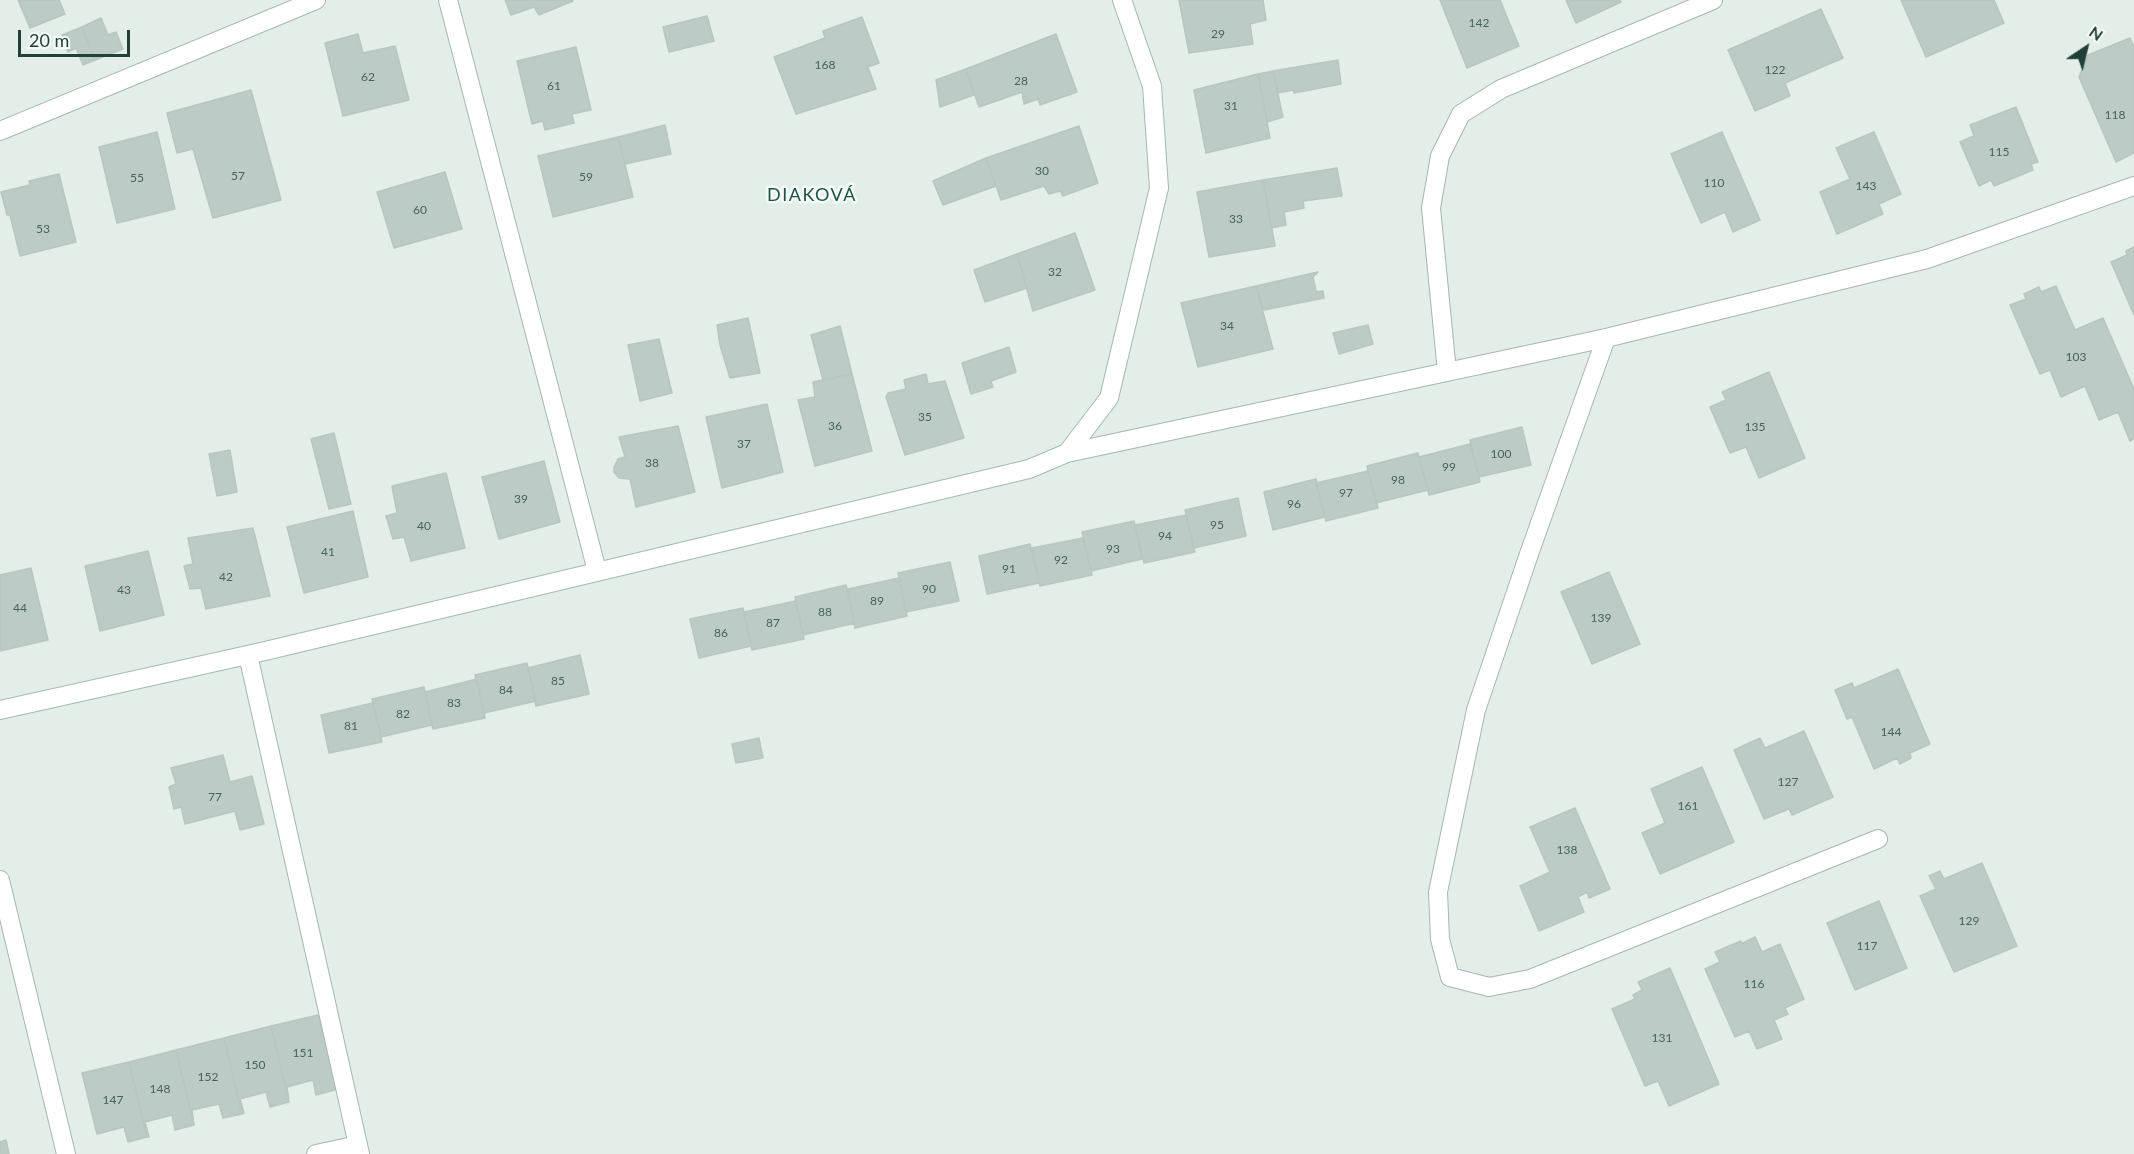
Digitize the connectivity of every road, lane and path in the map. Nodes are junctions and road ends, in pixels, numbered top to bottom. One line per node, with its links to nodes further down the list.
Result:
1 (316, 0): 5 (street)
2 (448, 0): 10 (street)
3 (1122, 0): 9 (street)
4 (1713, 0): 8 (street)
5 (0, 131)
6 (2134, 186): 7 (street)
7 (1606, 338): 8 (street); 13 (street)
8 (1447, 372): 9 (street)
9 (1067, 453): 10 (street)
10 (597, 571): 11 (street)
11 (248, 655): 12 (street); 15 (street)
12 (0, 711)
13 (1878, 839)
14 (0, 880): 16 (street)
15 (359, 1150): 17 (street)
16 (66, 1154)
17 (316, 1154)

